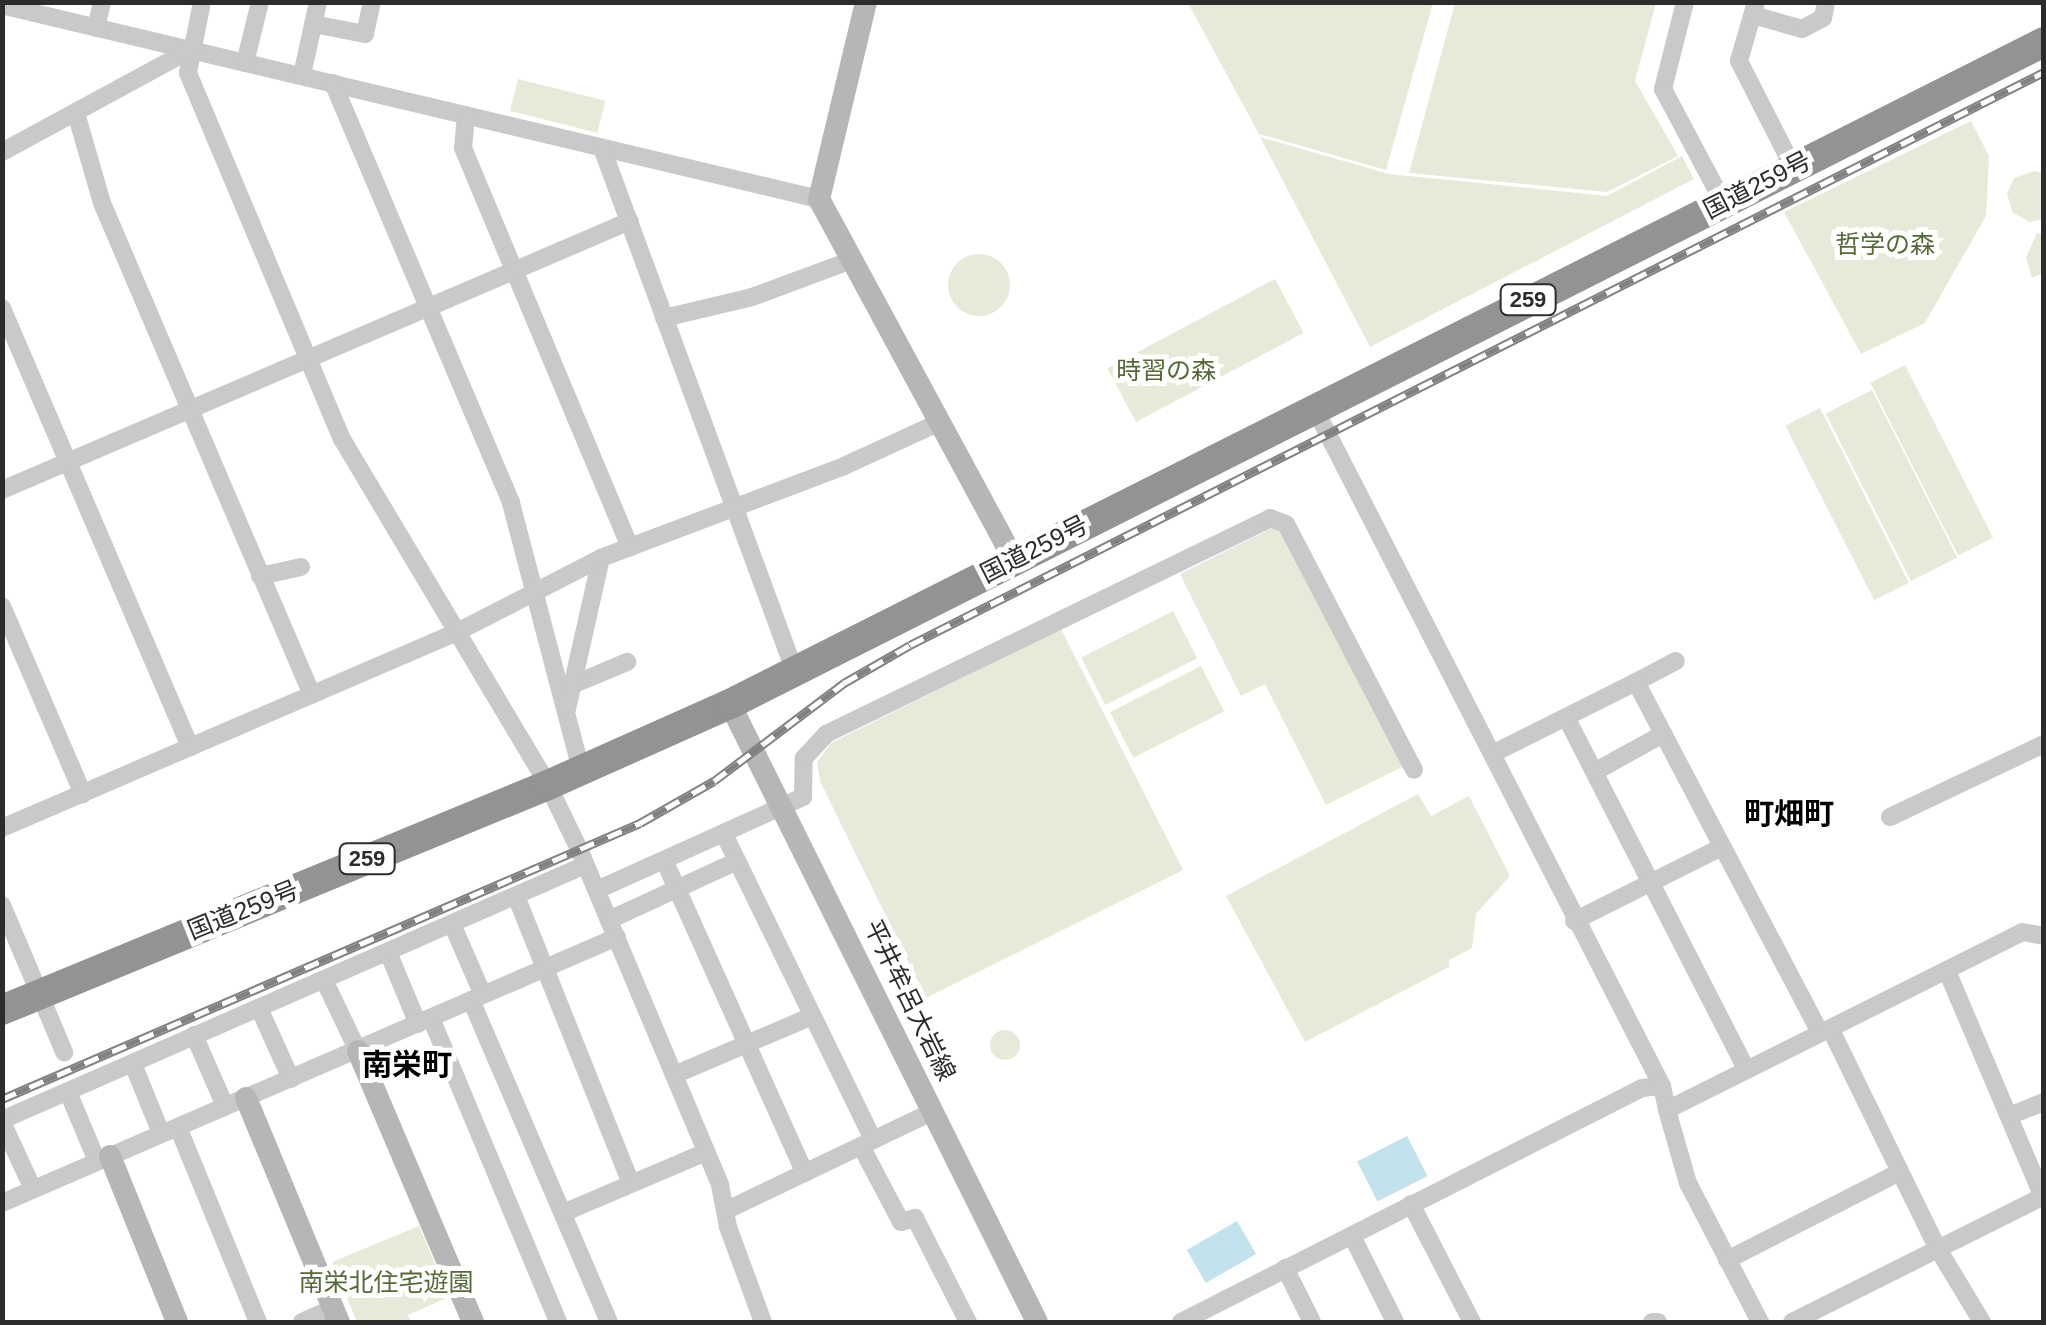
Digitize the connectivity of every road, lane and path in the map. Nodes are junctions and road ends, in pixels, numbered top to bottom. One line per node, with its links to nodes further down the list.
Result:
1 (6, 2): 12 (street)
2 (102, 2): 12 (street)
3 (202, 2): 14 (street)
4 (260, 2): 15 (street)
5 (318, 2): 11 (street)
6 (372, 2): 11 (street)
7 (866, 2): 23 (main road)
8 (1684, 2): 24 (street)
9 (1826, 2): 10 (street)
10 (1754, 8): 22 (street)
11 (313, 24): 16 (street)
12 (96, 28): 14 (street)
13 (2044, 42): 22 (highway, 国道259号 / 259)
14 (190, 50): 15 (street); 18 (street); 31 (street)
15 (245, 62): 16 (street)
16 (302, 75): 17 (street)
17 (333, 83): 19 (street); 29 (street)
18 (76, 114): 21 (street); 33 (street)
19 (466, 115): 20 (street); 27 (street)
20 (602, 148): 23 (street); 25 (street)
21 (2, 152)
22 (1793, 167): 24 (highway, 国道259号 / 259)
23 (818, 198): 26 (main road)
24 (1724, 202): 32 (highway, 国道259号 / 259)
25 (630, 221): 27 (street); 30 (street)
26 (852, 260): 30 (street); 34 (main road)
27 (515, 271): 29 (street); 38 (street)
28 (2, 308): 35 (street)
29 (427, 309): 31 (street); 43 (street)
30 (664, 318): 37 (street)
31 (310, 360): 33 (street); 45 (street)
32 (1314, 408): 40 (highway, 国道259号 / 259); 58 (street)
33 (189, 411): 35 (street); 42 (street)
34 (938, 423): 37 (street); 40 (main road)
35 (68, 462): 36 (street); 57 (street)
36 (2, 490)
37 (733, 510): 38 (street); 48 (street)
38 (630, 546): 39 (street)
39 (600, 558): 43 (street); 50 (street)
40 (1014, 560): 48 (highway, 国道259号 / 259)
41 (301, 567): 42 (street)
42 (260, 576): 51 (street)
43 (535, 592): 45 (street); 53 (street)
44 (2, 606): 63 (street)
45 (457, 632): 51 (street); 62 (street)
46 (1676, 661): 49 (street)
47 (627, 662): 50 (street)
48 (794, 672): 52 (highway, 国道259号 / 259)
49 (1636, 682): 54 (street); 55 (street)
50 (572, 685): 53 (street)
51 (312, 694): 57 (street)
52 (730, 704): 59 (highway, 国道259号 / 259); 64 (main road, 平井牟呂大岩線)
53 (566, 712): 59 (street)
54 (1566, 717): 58 (street); 61 (street)
55 (1663, 734): 61 (street); 68 (street)
56 (2044, 744): 65 (street)
57 (190, 747): 63 (street)
58 (1494, 753): 77 (street)
59 (581, 770): 62 (highway, 国道259号 / 259)
60 (1414, 770): 64 (street)
61 (1596, 771): 72 (street)
62 (548, 785): 71 (street); 85 (highway, 国道259号 / 259)
63 (83, 794): 66 (street)
64 (782, 806): 67 (street); 105 (main road, 平井牟呂大岩線)
65 (1890, 817)
66 (2, 828)
67 (724, 834): 69 (street); 70 (street)
68 (1720, 848): 72 (street); 91 (street)
69 (737, 861): 73 (street); 89 (street)
70 (665, 862): 73 (street); 74 (street)
71 (585, 864): 74 (street); 75 (street)
72 (1652, 884): 77 (street); 97 (street)
73 (677, 888): 79 (street); 93 (street)
74 (596, 890): 79 (street)
75 (516, 896): 78 (street); 82 (street)
76 (2, 905): 85 (street)
77 (1574, 921): 100 (street)
78 (452, 924): 81 (street); 86 (street)
79 (613, 928): 82 (street); 98 (street)
80 (2044, 936): 83 (street)
81 (388, 952): 84 (street); 90 (street)
82 (546, 968): 86 (street); 114 (street)
83 (1947, 971): 91 (street); 106 (street)
84 (324, 980): 87 (street); 94 (street)
85 (38, 995): 88 (highway, 国道259号 / 259); 95 (street)
86 (477, 997): 90 (street); 120 (street)
87 (259, 1008): 92 (street); 99 (street)
88 (2, 1010)
89 (812, 1016): 93 (street); 109 (street)
90 (425, 1021): 94 (street); 132 (street)
91 (1825, 1032): 97 (street); 112 (street)
92 (194, 1036): 96 (street); 102 (street)
93 (745, 1045): 98 (street); 113 (street)
94 (358, 1050): 99 (street); 131 (main road)
95 (64, 1052)
96 (133, 1064): 101 (street); 108 (street)
97 (1746, 1069): 104 (street)
98 (674, 1075): 110 (street)
99 (291, 1079): 102 (street)
100 (1662, 1086): 104 (street); 118 (street)
101 (68, 1092): 107 (street); 111 (street)
102 (236, 1102): 108 (street); 126 (main road)
103 (2044, 1102): 106 (street)
104 (1667, 1110): 123 (street)
105 (934, 1111): 109 (street); 136 (main road, 平井牟呂大岩線)
106 (2008, 1116): 116 (street)
107 (2, 1121): 115 (street)
108 (170, 1130): 111 (street); 129 (street)
109 (867, 1143): 113 (street); 135 (street)
110 (706, 1152): 114 (street); 119 (street)
111 (104, 1159): 115 (street); 128 (main road)
112 (1900, 1172): 122 (street); 123 (street)
113 (805, 1173): 119 (street)
114 (631, 1182): 120 (street)
115 (33, 1189): 117 (street)
116 (2043, 1196): 122 (street)
117 (2, 1202)
118 (1411, 1204): 121 (street); 140 (street)
119 (728, 1210): 134 (street)
120 (562, 1213): 133 (street)
121 (1352, 1236): 124 (street); 127 (street)
122 (1938, 1249): 142 (street); 143 (street)
123 (1728, 1260): 141 (street)
124 (1286, 1268): 125 (street); 139 (street)
125 (1214, 1305): 137 (street); 138 (street)
126 (336, 1316): 130 (street)
127 (1391, 1321)
128 (177, 1322)
129 (258, 1322)
130 (302, 1322)
131 (472, 1322)
132 (558, 1322)
133 (609, 1322)
134 (763, 1322)
135 (968, 1322)
136 (1037, 1322)
137 (1181, 1322)
138 (1223, 1322)
139 (1312, 1322)
140 (1472, 1322)
141 (1760, 1322)
142 (1792, 1322)
143 (1982, 1322)

